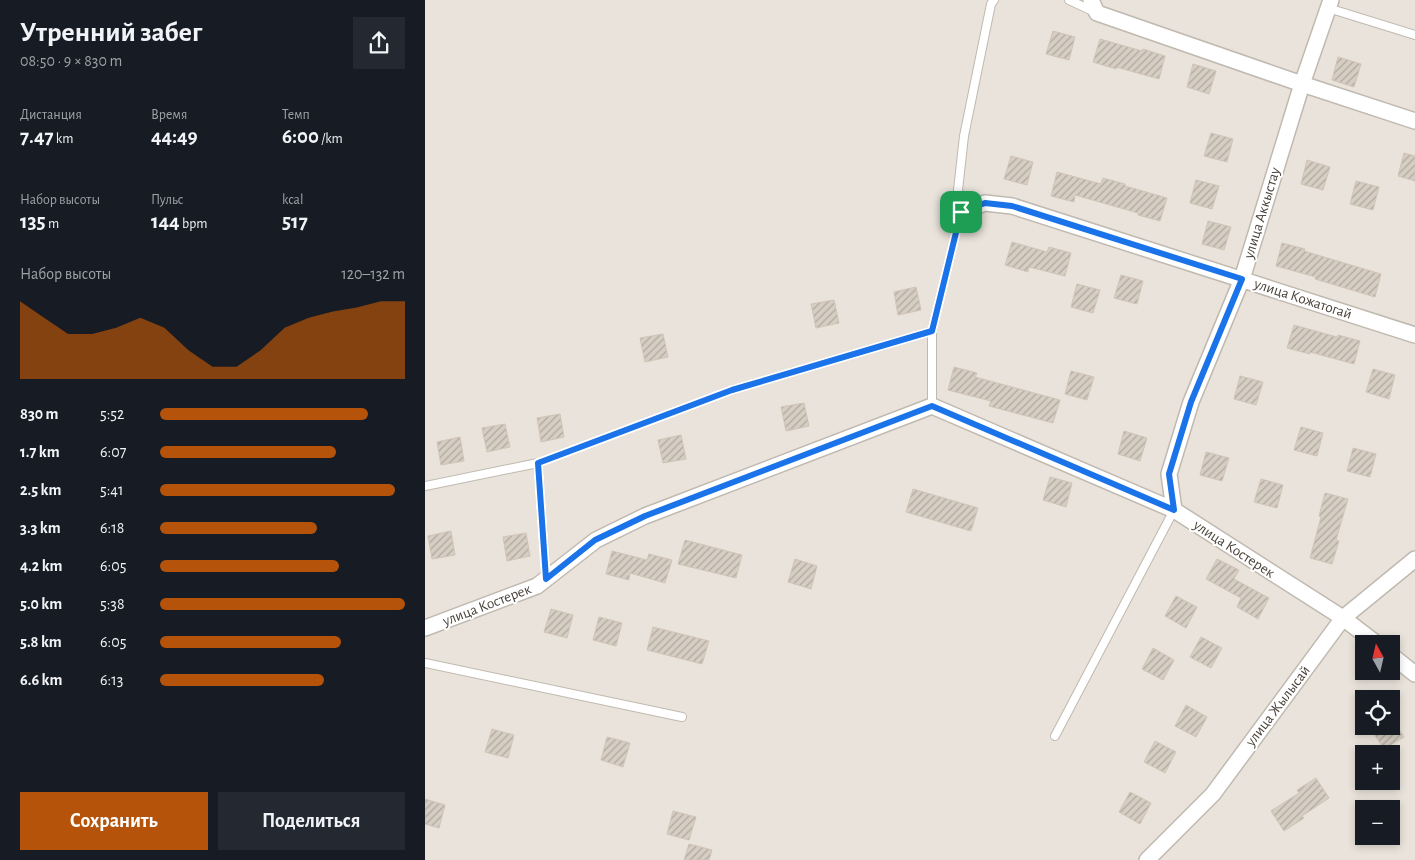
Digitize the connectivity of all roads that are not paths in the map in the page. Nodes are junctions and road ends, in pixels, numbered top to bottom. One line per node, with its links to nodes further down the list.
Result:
1 (994, 0): 8 (lane)
2 (1069, 0): 4 (lane)
3 (1329, 4): 5 (lane); 6 (street, улица Аккыстау)
4 (1094, 7): 6 (street)
5 (1415, 35)
6 (1302, 84): 7 (street); 9 (street, улица Аккыстау)
7 (1415, 120)
8 (961, 212): 9 (street, улица Кожатогай); 10 (lane)
9 (1242, 279): 11 (street, улица Кожатогай); 15 (street, улица Аккыстау)
10 (932, 331): 12 (lane); 13 (lane)
11 (1415, 335)
12 (932, 406): 15 (street, улица Костерек); 17 (street, улица Костерек)
13 (538, 463): 14 (lane); 17 (lane)
14 (425, 486)
15 (1174, 510): 18 (street, улица Костерек); 25 (lane)
16 (1415, 559): 18 (street, улица Жылысай)
17 (546, 579): 19 (street, улица Костерек)
18 (1343, 618): 20 (street, улица Костерек); 26 (street, улица Жылысай)
19 (425, 628)
20 (1365, 635)
21 (1400, 662): 23 (street)
22 (425, 663): 24 (lane)
23 (1415, 674)
24 (682, 717)
25 (1055, 736)
26 (1147, 860)

